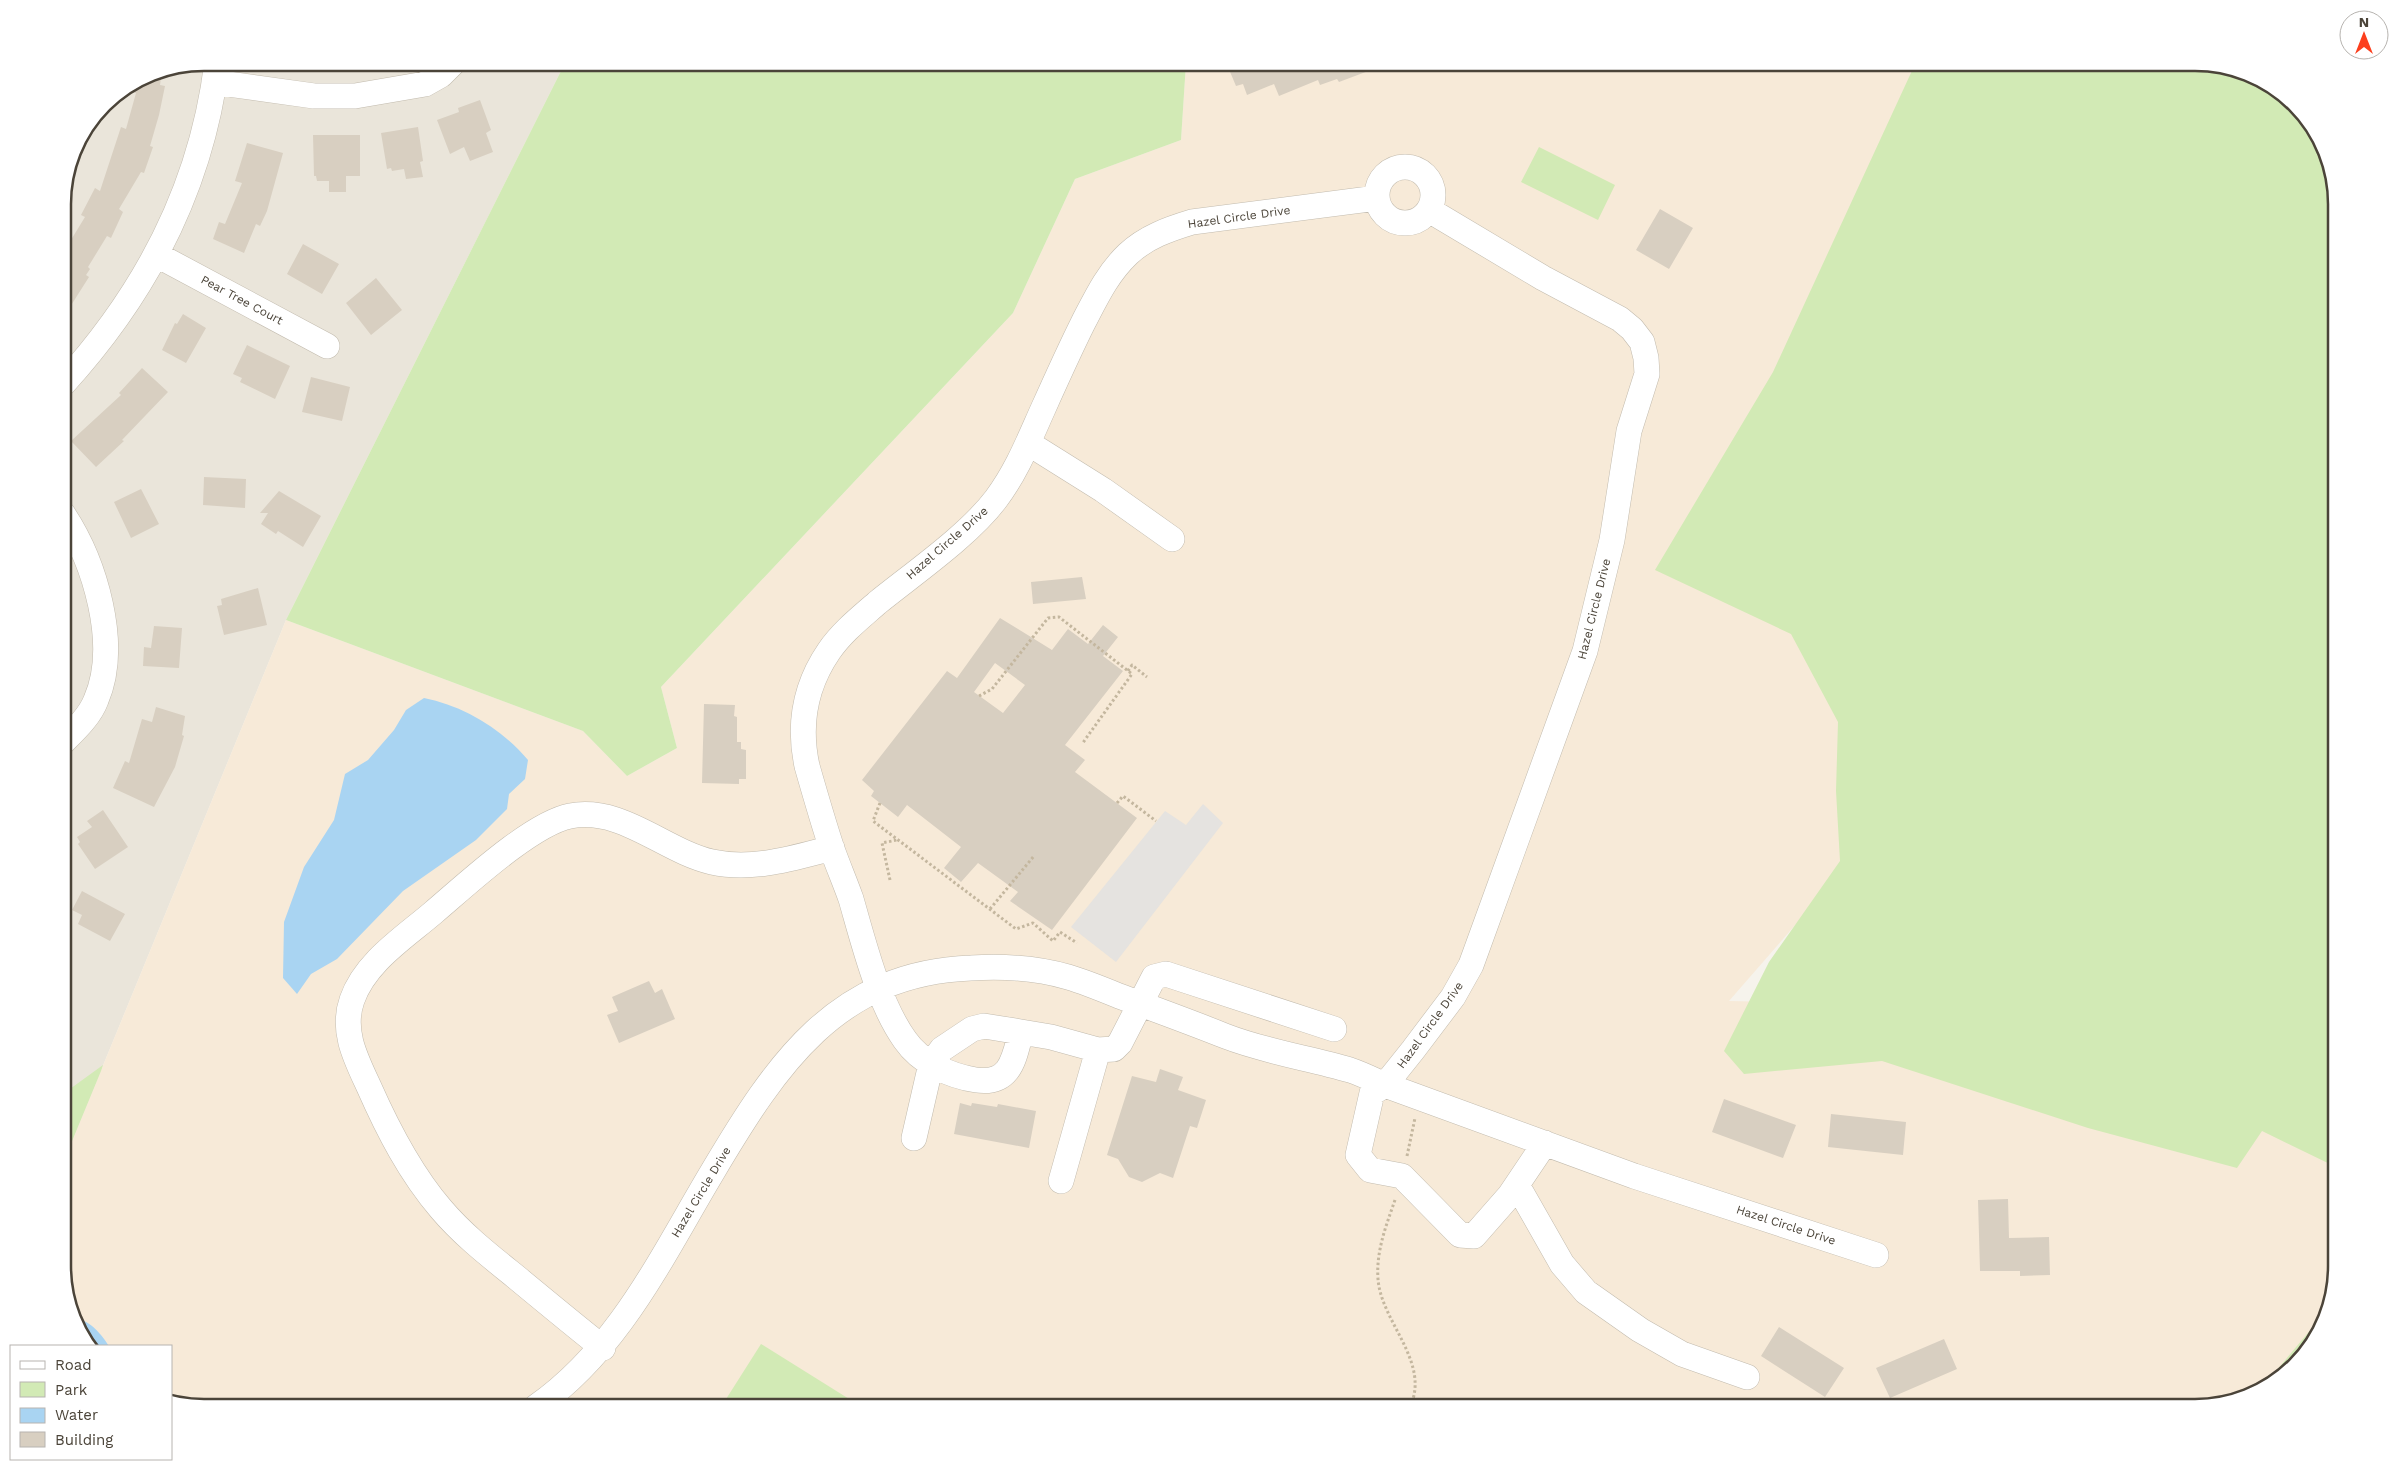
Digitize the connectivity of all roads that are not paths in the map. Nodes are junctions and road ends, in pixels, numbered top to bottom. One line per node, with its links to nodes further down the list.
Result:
1 (216, 72): 2 (street); 5 (street)
2 (444, 72)
3 (1377, 198): 4 (street); 4 (street); 8 (street, Hazel Circle Drive)
4 (1429, 210): 21 (street, Hazel Circle Drive)
5 (157, 255): 6 (street, Pear Tree Court); 7 (street)
6 (327, 346)
7 (72, 374)
8 (1028, 444): 10 (street); 12 (street, Hazel Circle Drive)
9 (72, 531): 11 (street)
10 (1172, 539)
11 (72, 733)
12 (832, 848): 13 (street, Hazel Circle Drive); 27 (street)
13 (878, 987): 14 (street, Hazel Circle Drive); 20 (street); 27 (street, Hazel Circle Drive)
14 (1140, 1004): 15 (street); 18 (street); 19 (street, Hazel Circle Drive)
15 (1300, 1018): 16 (street); 19 (street)
16 (1334, 1030)
17 (1021, 1032): 18 (street); 20 (street); 20 (street)
18 (1098, 1050): 24 (street)
19 (1288, 1055): 21 (street, Hazel Circle Drive)
20 (932, 1064): 22 (street)
21 (1385, 1085): 23 (street, Hazel Circle Drive); 25 (street)
22 (914, 1138)
23 (1544, 1143): 25 (street); 26 (street, Hazel Circle Drive)
24 (1060, 1181)
25 (1517, 1185): 28 (street)
26 (1876, 1254)
27 (603, 1348): 29 (street, Hazel Circle Drive)
28 (1747, 1377)
29 (547, 1399)

